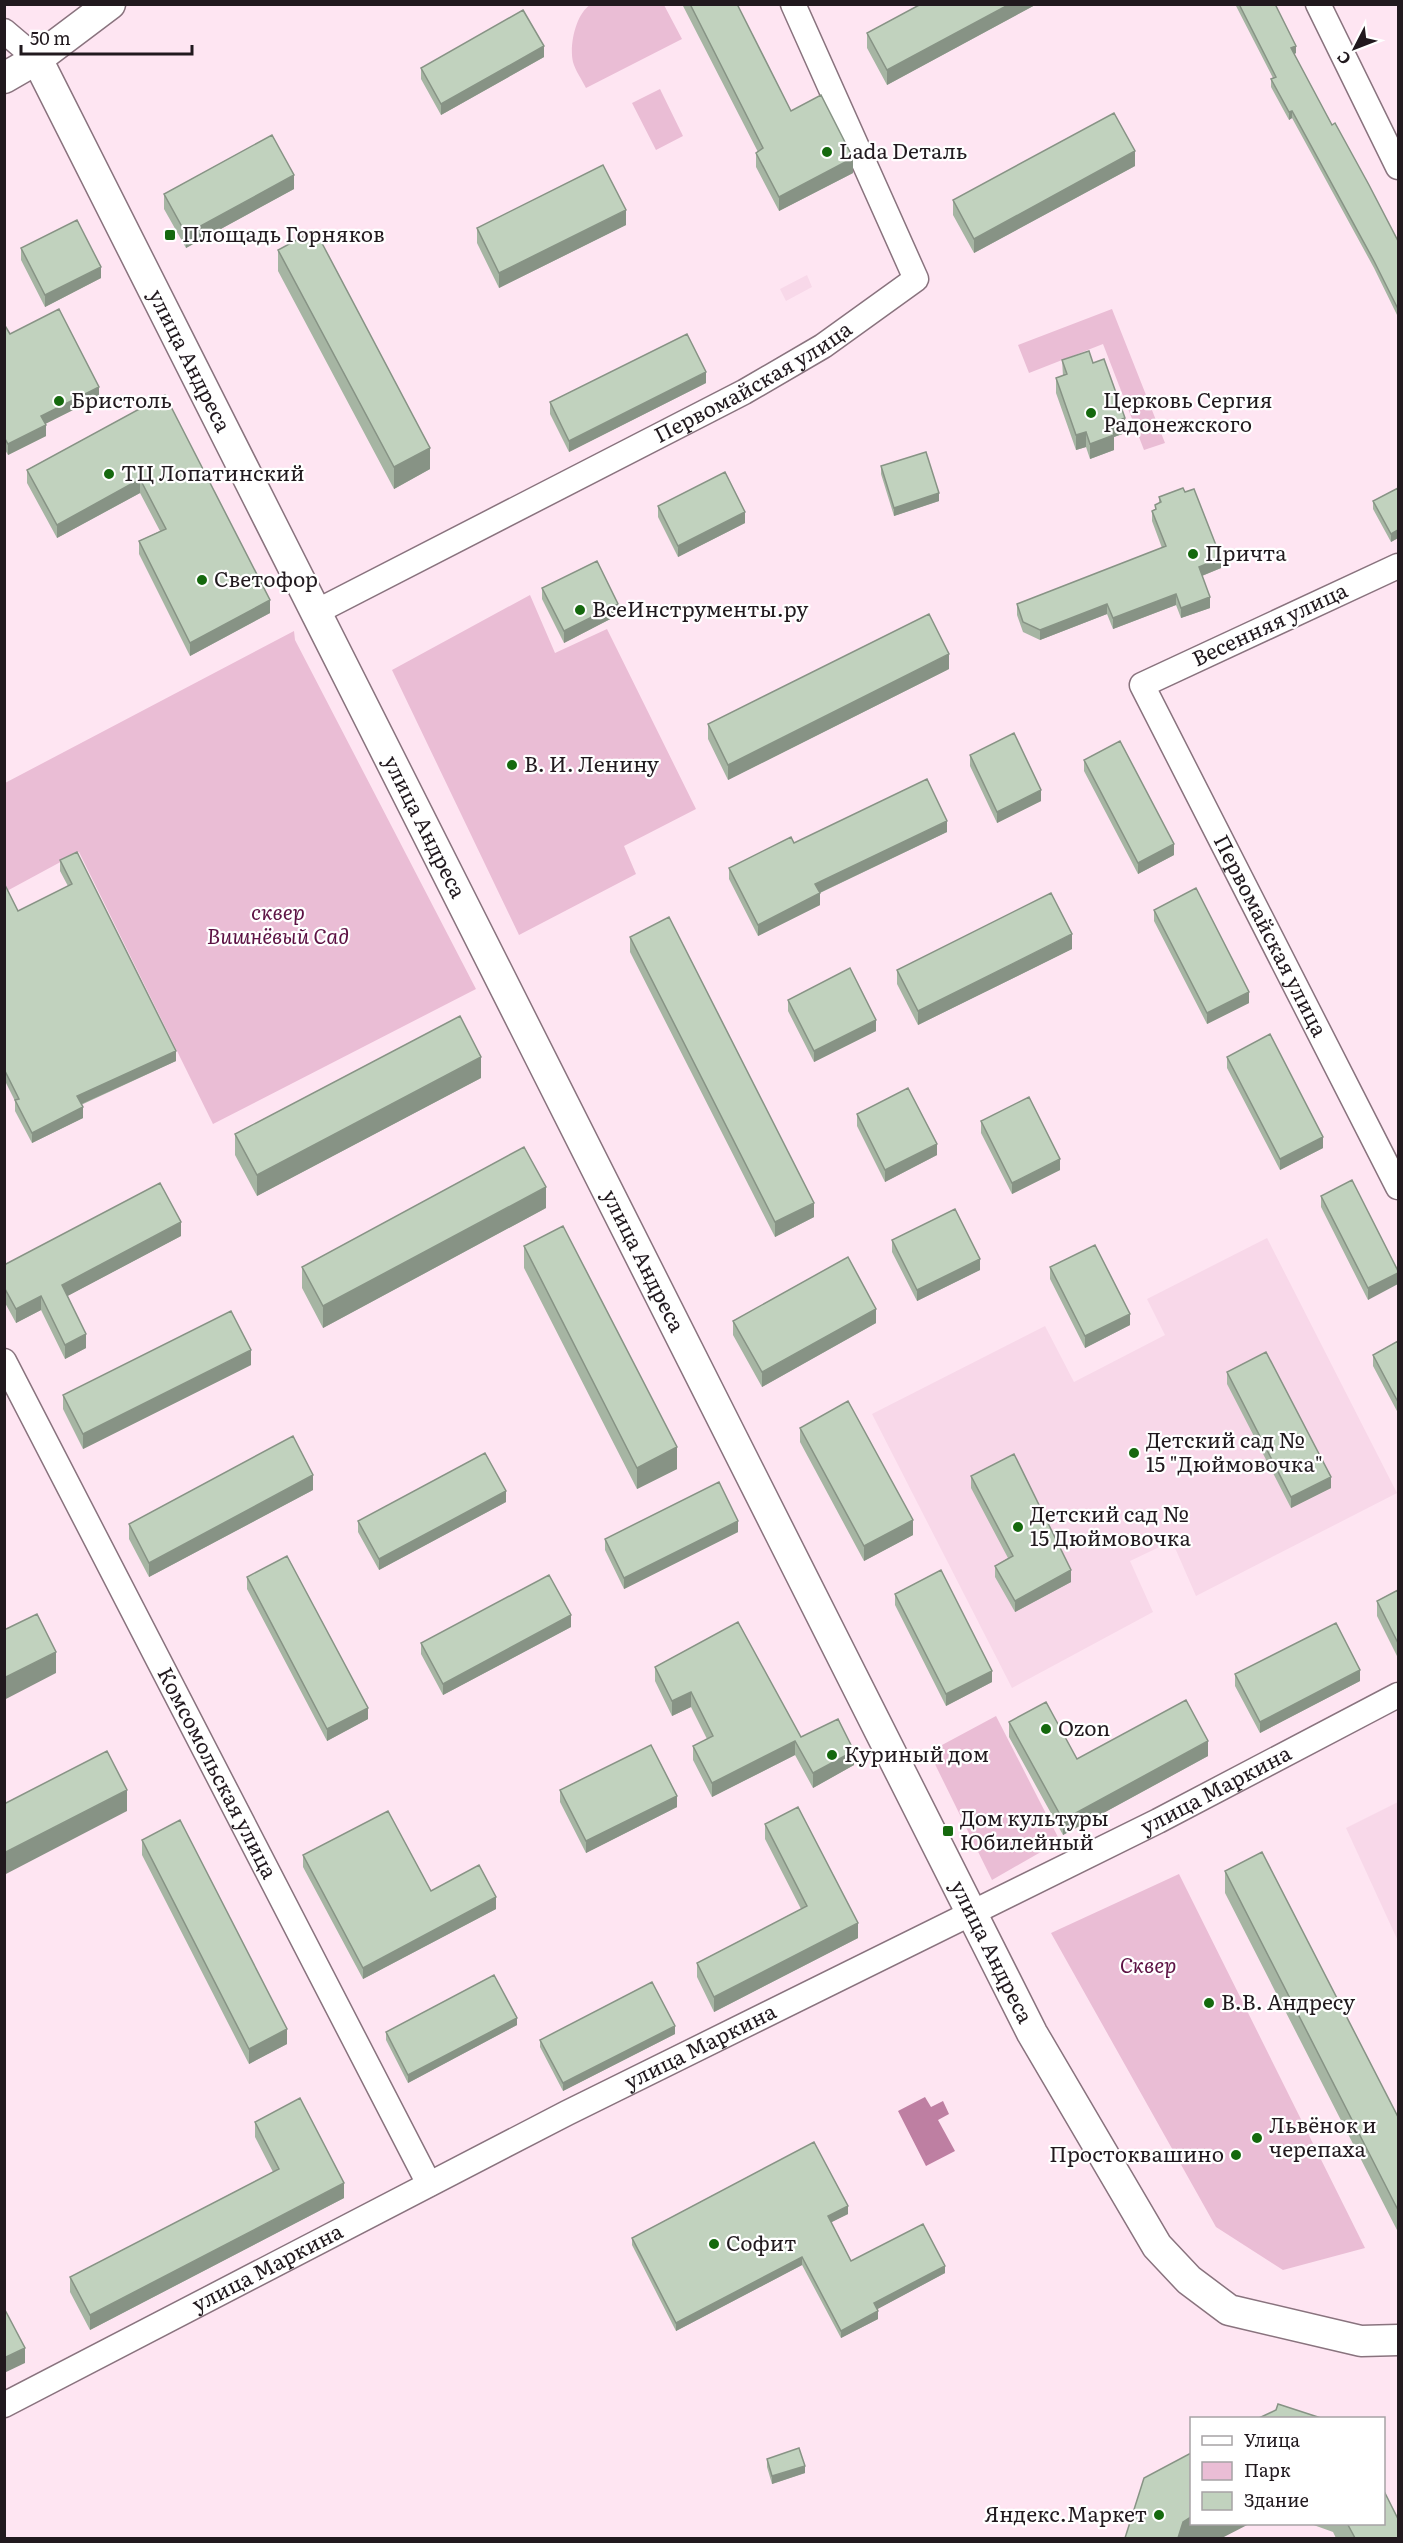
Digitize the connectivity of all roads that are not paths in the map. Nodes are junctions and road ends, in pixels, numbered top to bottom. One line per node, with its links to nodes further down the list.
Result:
1 (110, 4): 5 (street)
2 (793, 4): 9 (street, Первомайская улица)
3 (1318, 4): 7 (street)
4 (4, 31): 5 (street)
5 (37, 59): 6 (street); 9 (street, улица Андреса)
6 (4, 78)
7 (1398, 167)
8 (1398, 566): 10 (street, Весенняя улица)
9 (316, 612): 14 (street, улица Андреса)
10 (1142, 685): 11 (street, Первомайская улица)
11 (1398, 1187)
12 (4, 1361): 15 (street, Комсомольская улица)
13 (1398, 1695): 14 (street, улица Маркина)
14 (970, 1912): 15 (street, улица Маркина); 16 (street, улица Андреса)
15 (429, 2184): 17 (street, улица Маркина)
16 (1398, 2340)
17 (4, 2405)

